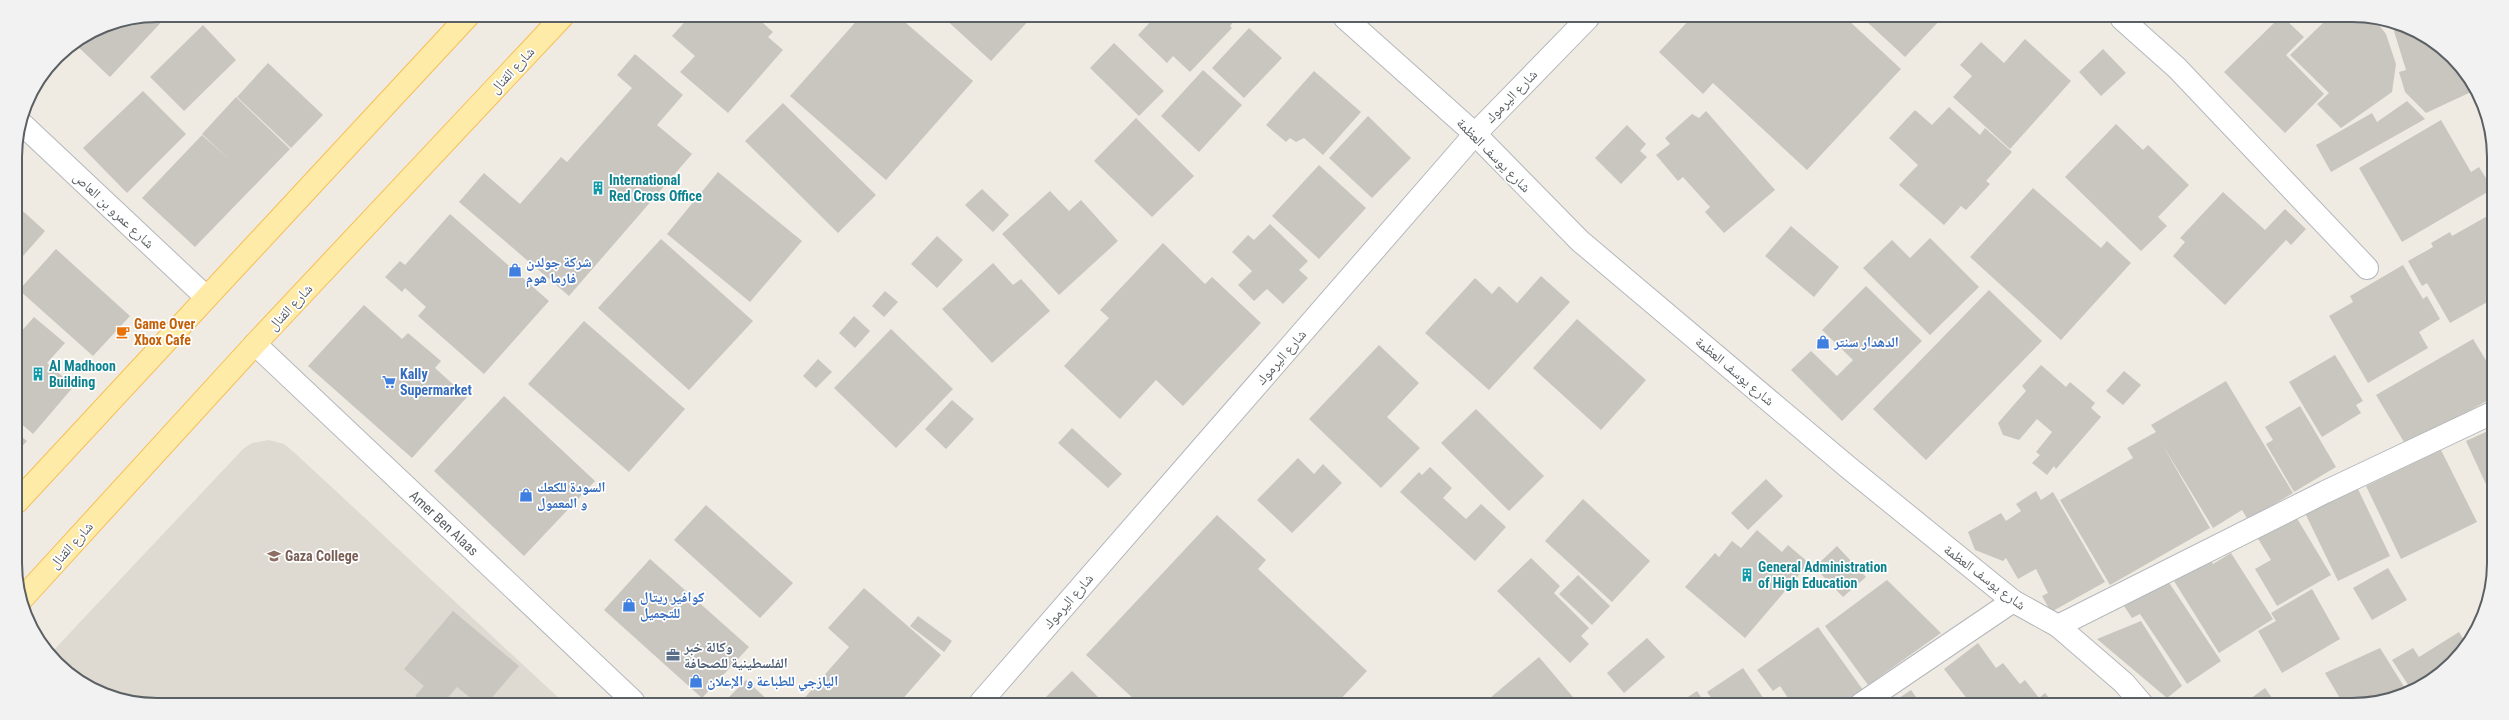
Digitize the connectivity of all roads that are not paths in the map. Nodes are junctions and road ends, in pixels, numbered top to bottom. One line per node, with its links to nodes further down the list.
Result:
1 (462, 22): 9 (main road)
2 (557, 22): 10 (main road, شارع القنال)
3 (1349, 22): 7 (street, شارع يوسف العظمة)
4 (1584, 22): 7 (street, شارع اليرموك)
5 (2125, 22): 8 (street)
6 (26, 128): 9 (street, شارع عمرو بن العاص)
7 (1475, 134): 14 (street, شارع يوسف العظمة); 17 (street, شارع اليرموك)
8 (2366, 268)
9 (206, 297): 12 (main road)
10 (255, 344): 13 (main road, شارع القنال); 16 (street, Amer Ben Alaas)
11 (2487, 415): 15 (street)
12 (22, 497)
13 (26, 594)
14 (2013, 601): 15 (street, شارع يوسف العظمة); 18 (street)
15 (2058, 626): 19 (street, شارع يوسف العظمة)
16 (630, 698)
17 (984, 698)
18 (1871, 698)
19 (2137, 698)

